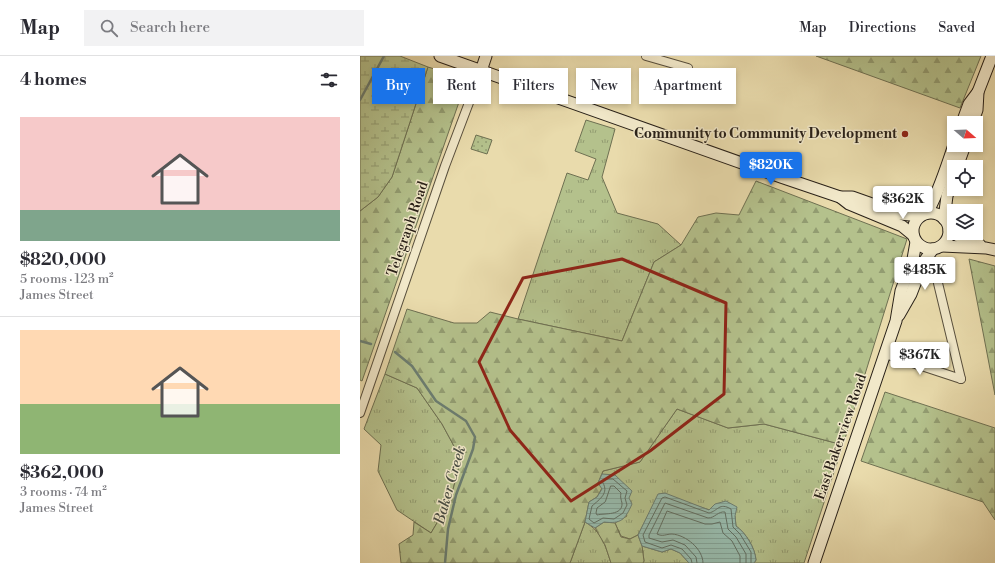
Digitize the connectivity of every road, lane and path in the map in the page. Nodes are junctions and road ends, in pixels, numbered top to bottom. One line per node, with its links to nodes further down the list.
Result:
1 (440, 56): 5 (main road)
2 (486, 56): 6 (main road, Telegraph Road)
3 (646, 56): 7 (street)
4 (992, 56): 9 (main road)
5 (473, 68)
6 (482, 68)
7 (688, 68)
8 (491, 75): 15 (main road)
9 (978, 92): 11 (main road); 12 (main road)
10 (468, 104): 27 (street, Telegraph Road)
11 (965, 116)
12 (975, 116)
13 (951, 152): 16 (main road)
14 (947, 196): 17 (main road)
15 (840, 197): 16 (main road); 19 (main road)
16 (924, 215): 17 (main road); 19 (main road)
17 (944, 219): 18 (main road)
18 (947, 223)
19 (914, 239): 22 (main road); 25 (main road, East Bakerview Road)
20 (947, 239): 22 (main road)
21 (968, 240): 23 (main road)
22 (937, 248): 23 (main road); 25 (main road, East Bakerview Road)
23 (991, 249)
24 (937, 279): 26 (street)
25 (896, 321): 26 (main road, East Bakerview Road)
26 (885, 354): 28 (main road, East Bakerview Road)
27 (360, 413)
28 (814, 563)

